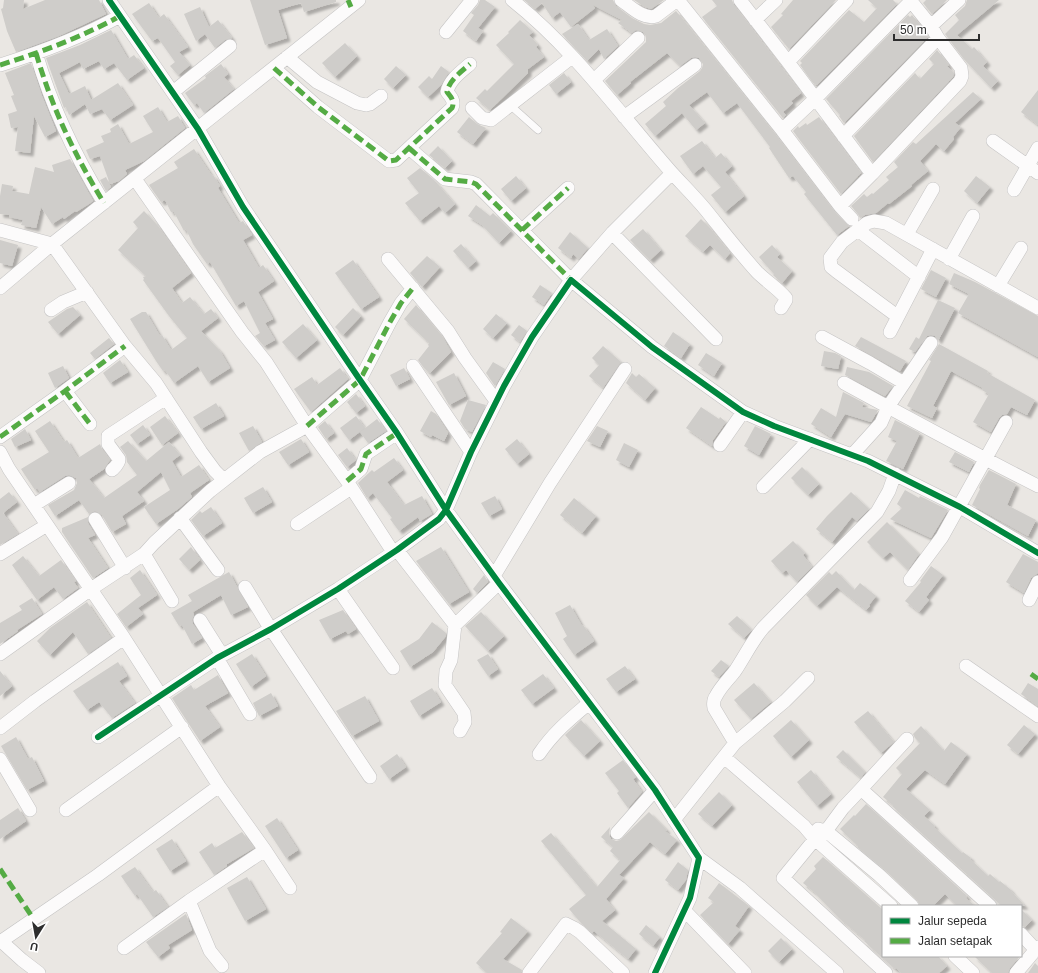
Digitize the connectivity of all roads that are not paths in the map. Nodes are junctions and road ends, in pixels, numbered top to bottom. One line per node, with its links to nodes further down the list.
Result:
1 (109, 0): 12 (street)
2 (472, 0): 15 (street)
3 (512, 0): 21 (street)
4 (621, 0): 5 (street)
5 (678, 0): 36 (street)
6 (740, 0): 13 (street)
7 (776, 0): 13 (street)
8 (847, 0): 22 (street)
9 (959, 0): 14 (street)
10 (910, 1): 14 (street); 30 (street)
11 (353, 2): 20 (street)
12 (120, 16): 19 (street); 28 (street)
13 (755, 20): 22 (street)
14 (932, 26): 17 (street)
15 (446, 32)
16 (638, 38): 27 (street)
17 (938, 38): 37 (street); 43 (street)
18 (230, 46): 28 (street)
19 (36, 53): 24 (street); 48 (street)
20 (288, 57): 26 (street); 29 (street)
21 (572, 57): 27 (street); 31 (street)
22 (788, 62): 30 (street)
23 (470, 64): 39 (street)
24 (0, 65)
25 (695, 66): 33 (street)
26 (274, 68): 34 (street); 39 (street)
27 (594, 80): 33 (street)
28 (172, 92): 34 (street)
29 (380, 96)
30 (815, 99): 36 (street); 37 (street)
31 (510, 105): 32 (street); 35 (lane)
32 (472, 108)
33 (624, 117): 42 (street)
34 (198, 129): 44 (street); 78 (street)
35 (538, 130)
36 (782, 130): 49 (street)
37 (844, 136): 43 (street)
38 (993, 141): 41 (street)
39 (409, 148): 53 (street)
40 (1038, 148): 41 (street)
41 (1033, 169): 47 (street)
42 (672, 173): 54 (street); 67 (street)
43 (872, 174): 49 (street)
44 (135, 179): 48 (street); 88 (street)
45 (568, 188): 53 (street)
46 (933, 189): 55 (street)
47 (1014, 190)
48 (104, 203): 56 (street)
49 (840, 206): 51 (street)
50 (973, 216): 59 (street)
51 (855, 225): 55 (street); 61 (street); 70 (street)
52 (0, 230): 56 (street)
53 (522, 230): 62 (street)
54 (612, 233): 62 (street); 73 (street)
55 (907, 234): 58 (street)
56 (52, 244): 64 (street); 66 (street)
57 (1021, 248): 63 (street)
58 (933, 249): 59 (street); 61 (street)
59 (949, 258): 63 (street)
60 (388, 259): 65 (street)
61 (919, 277): 70 (street)
62 (570, 280): 83 (street); 85 (street)
63 (998, 286): 68 (street)
64 (0, 288)
65 (413, 288): 78 (street); 83 (street)
66 (87, 292): 69 (street); 75 (street)
67 (781, 308)
68 (1038, 308)
69 (51, 310)
70 (898, 316): 71 (street)
71 (890, 332)
72 (822, 337): 80 (street)
73 (716, 339)
74 (931, 344): 80 (street)
75 (125, 346): 81 (street); 82 (street)
76 (414, 366): 94 (street)
77 (625, 369): 118 (street)
78 (360, 380): 88 (street); 89 (street)
79 (844, 383): 84 (street)
80 (904, 384): 84 (street)
81 (65, 391): 87 (street); 90 (street)
82 (166, 398): 97 (street); 100 (street)
83 (496, 401): 94 (street)
84 (888, 407): 95 (street); 96 (street)
85 (743, 412): 91 (street); 92 (street)
86 (1006, 422): 96 (street)
87 (90, 424)
88 (307, 426): 100 (street); 102 (street)
89 (397, 433): 102 (street); 107 (street)
90 (0, 437)
91 (810, 439): 95 (street); 103 (street)
92 (720, 444)
93 (0, 452): 98 (street)
94 (471, 452): 107 (street)
95 (852, 455): 99 (street)
96 (985, 460): 104 (street); 106 (street)
97 (112, 470)
98 (5, 473): 105 (street)
99 (895, 474): 106 (street); 144 (street)
100 (224, 480): 108 (street)
101 (69, 483): 105 (street)
102 (349, 485): 111 (street); 112 (street)
103 (763, 486)
104 (1038, 486)
105 (34, 505): 110 (street)
106 (960, 507): 113 (street); 119 (street)
107 (446, 510): 112 (street); 118 (street)
108 (180, 518): 115 (street); 117 (street)
109 (95, 519): 116 (street)
110 (47, 524): 114 (street); 122 (street)
111 (297, 524)
112 (395, 551): 123 (street); 127 (street)
113 (1038, 552)
114 (0, 554)
115 (144, 554): 116 (street); 125 (street)
116 (125, 568): 122 (street)
117 (218, 570)
118 (496, 580): 127 (street); 136 (street)
119 (910, 580)
120 (1038, 582): 124 (street)
121 (245, 586): 128 (street)
122 (91, 589): 129 (street); 130 (street)
123 (338, 589): 128 (street); 133 (street)
124 (1029, 600)
125 (172, 601)
126 (200, 620): 131 (street)
127 (454, 625): 141 (street)
128 (271, 629): 131 (street); 148 (street)
129 (124, 638): 135 (street); 140 (street)
130 (0, 654)
131 (220, 657): 135 (street); 137 (street)
132 (966, 666): 138 (street)
133 (393, 668)
134 (808, 678): 144 (street)
135 (161, 696): 139 (street); 142 (street)
136 (589, 703): 145 (street); 151 (street)
137 (250, 714)
138 (1038, 716)
139 (182, 727): 149 (street); 153 (street)
140 (0, 728)
141 (460, 731)
142 (98, 737)
143 (907, 739): 150 (street)
144 (735, 743): 146 (street)
145 (539, 754)
146 (724, 757): 154 (street); 155 (street)
147 (0, 759): 152 (street)
148 (370, 777)
149 (219, 786): 159 (street); 170 (street)
150 (861, 789): 156 (street); 167 (street)
151 (655, 790): 154 (street); 157 (street)
152 (30, 810)
153 (66, 810)
154 (674, 820): 160 (street)
155 (804, 826): 156 (street); 158 (street)
156 (826, 831): 158 (street); 161 (street)
157 (617, 833)
158 (815, 839): 162 (street); 181 (street)
159 (265, 850): 163 (street); 164 (street)
160 (700, 858): 168 (street); 180 (street)
161 (879, 875): 162 (street); 166 (street)
162 (869, 886): 165 (street)
163 (290, 888)
164 (188, 902): 171 (street); 174 (street)
165 (890, 905)
166 (911, 905)
167 (989, 905)
168 (685, 911): 175 (street); 179 (street)
169 (1022, 935): 172 (street)
170 (1, 941): 176 (street)
171 (124, 948)
172 (1037, 949): 183 (street)
173 (956, 957): 182 (street)
174 (222, 966)
175 (660, 970)
176 (39, 973)
177 (529, 973): 178 (street)
178 (623, 973)
179 (745, 973)
180 (837, 973)
181 (886, 973)
182 (972, 973)
183 (1016, 973)

